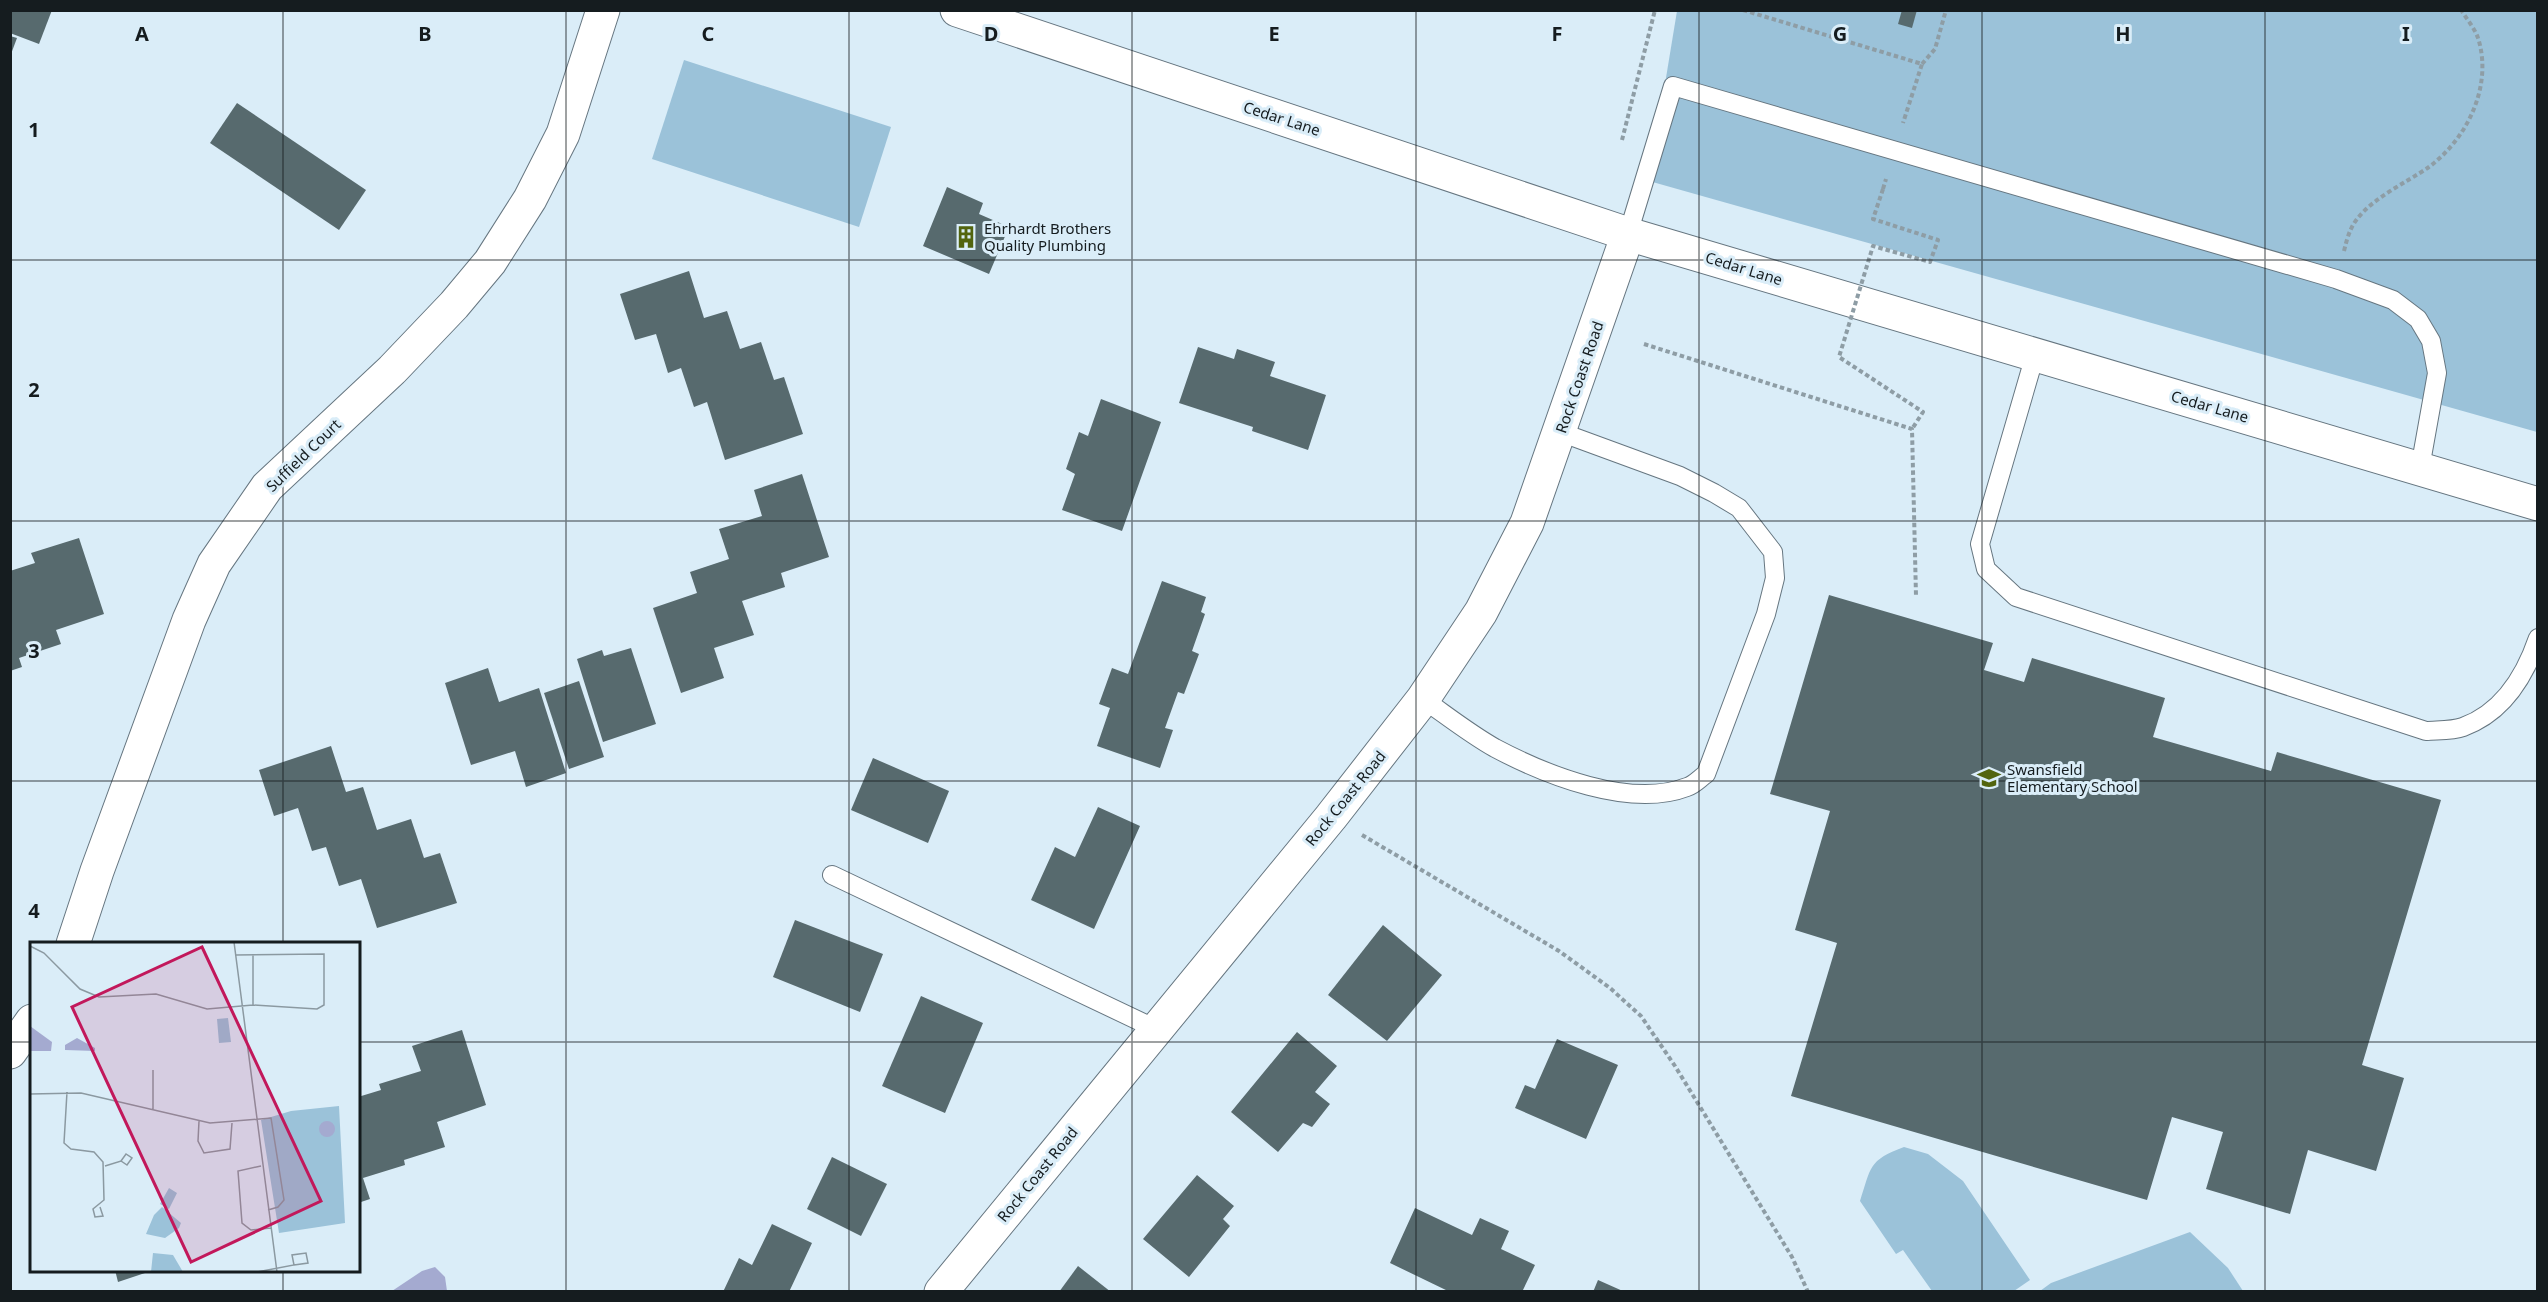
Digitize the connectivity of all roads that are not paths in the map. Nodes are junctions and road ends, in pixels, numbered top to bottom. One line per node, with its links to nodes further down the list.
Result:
1 (603, 10): 11 (street, Suffield Court)
2 (957, 10): 3 (street, Cedar Lane)
3 (1628, 234): 4 (street, Cedar Lane); 5 (street, Rock Coast Road); 6 (lane)
4 (2035, 355): 6 (street, Cedar Lane); 8 (lane)
5 (1560, 432): 9 (street, Rock Coast Road); 9 (lane)
6 (2420, 468): 7 (street, Cedar Lane)
7 (2538, 504)
8 (2538, 638)
9 (1423, 699): 13 (street, Rock Coast Road)
10 (832, 875): 13 (lane)
11 (74, 942)
12 (30, 1024): 14 (street)
13 (1156, 1029): 15 (street, Rock Coast Road)
14 (10, 1052)
15 (941, 1292)

